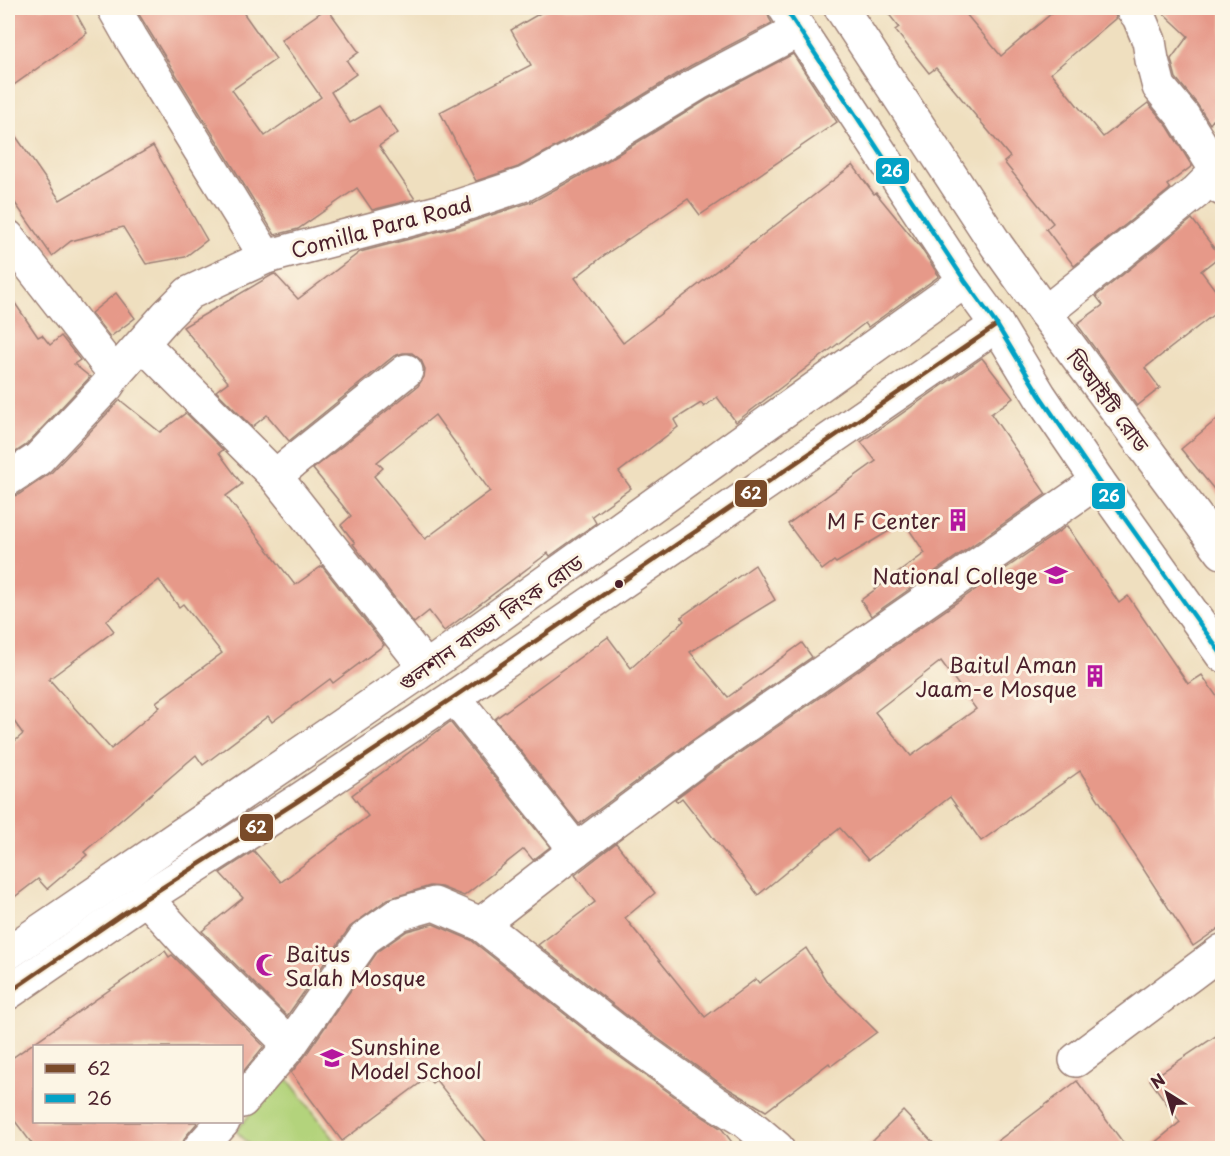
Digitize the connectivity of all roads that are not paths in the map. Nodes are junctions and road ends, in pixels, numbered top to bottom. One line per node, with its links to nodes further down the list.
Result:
1 (114, 8): 7 (street)
2 (841, 8): 9 (street, ডিআইটি রোড)
3 (1132, 8): 5 (street)
4 (792, 19): 7 (street, Comilla Para Road); 8 (street)
5 (1221, 174): 9 (street)
6 (8, 237): 13 (street)
7 (266, 257): 11 (street, Comilla Para Road)
8 (965, 281): 10 (street); 19 (street, গুলশান বাড্ডা লিংক রোড)
9 (1045, 314): 17 (street, ডিআইটি রোড)
10 (997, 325): 16 (street); 20 (street, গুলশান বাড্ডা লিংক রোড)
11 (143, 344): 13 (street, Comilla Para Road); 14 (street)
12 (406, 371): 14 (street)
13 (115, 374): 15 (street, Comilla Para Road)
14 (275, 476): 19 (street)
15 (8, 479)
16 (1098, 481): 18 (street); 21 (street)
17 (1222, 552)
18 (1222, 655)
19 (426, 668): 25 (street, গুলশান বাড্ডা লিংক রোড)
20 (454, 697): 21 (street); 22 (street, গুলশান বাড্ডা লিংক রোড)
21 (576, 850): 23 (street)
22 (147, 898): 26 (street, গুলশান বাড্ডা লিংক রোড); 27 (street)
23 (481, 924): 27 (street); 32 (street)
24 (1222, 951): 28 (street)
25 (8, 953)
26 (8, 993)
27 (290, 1045): 29 (street)
28 (1076, 1060)
29 (243, 1100)
30 (222, 1123): 31 (street)
31 (200, 1149)
32 (777, 1149)

